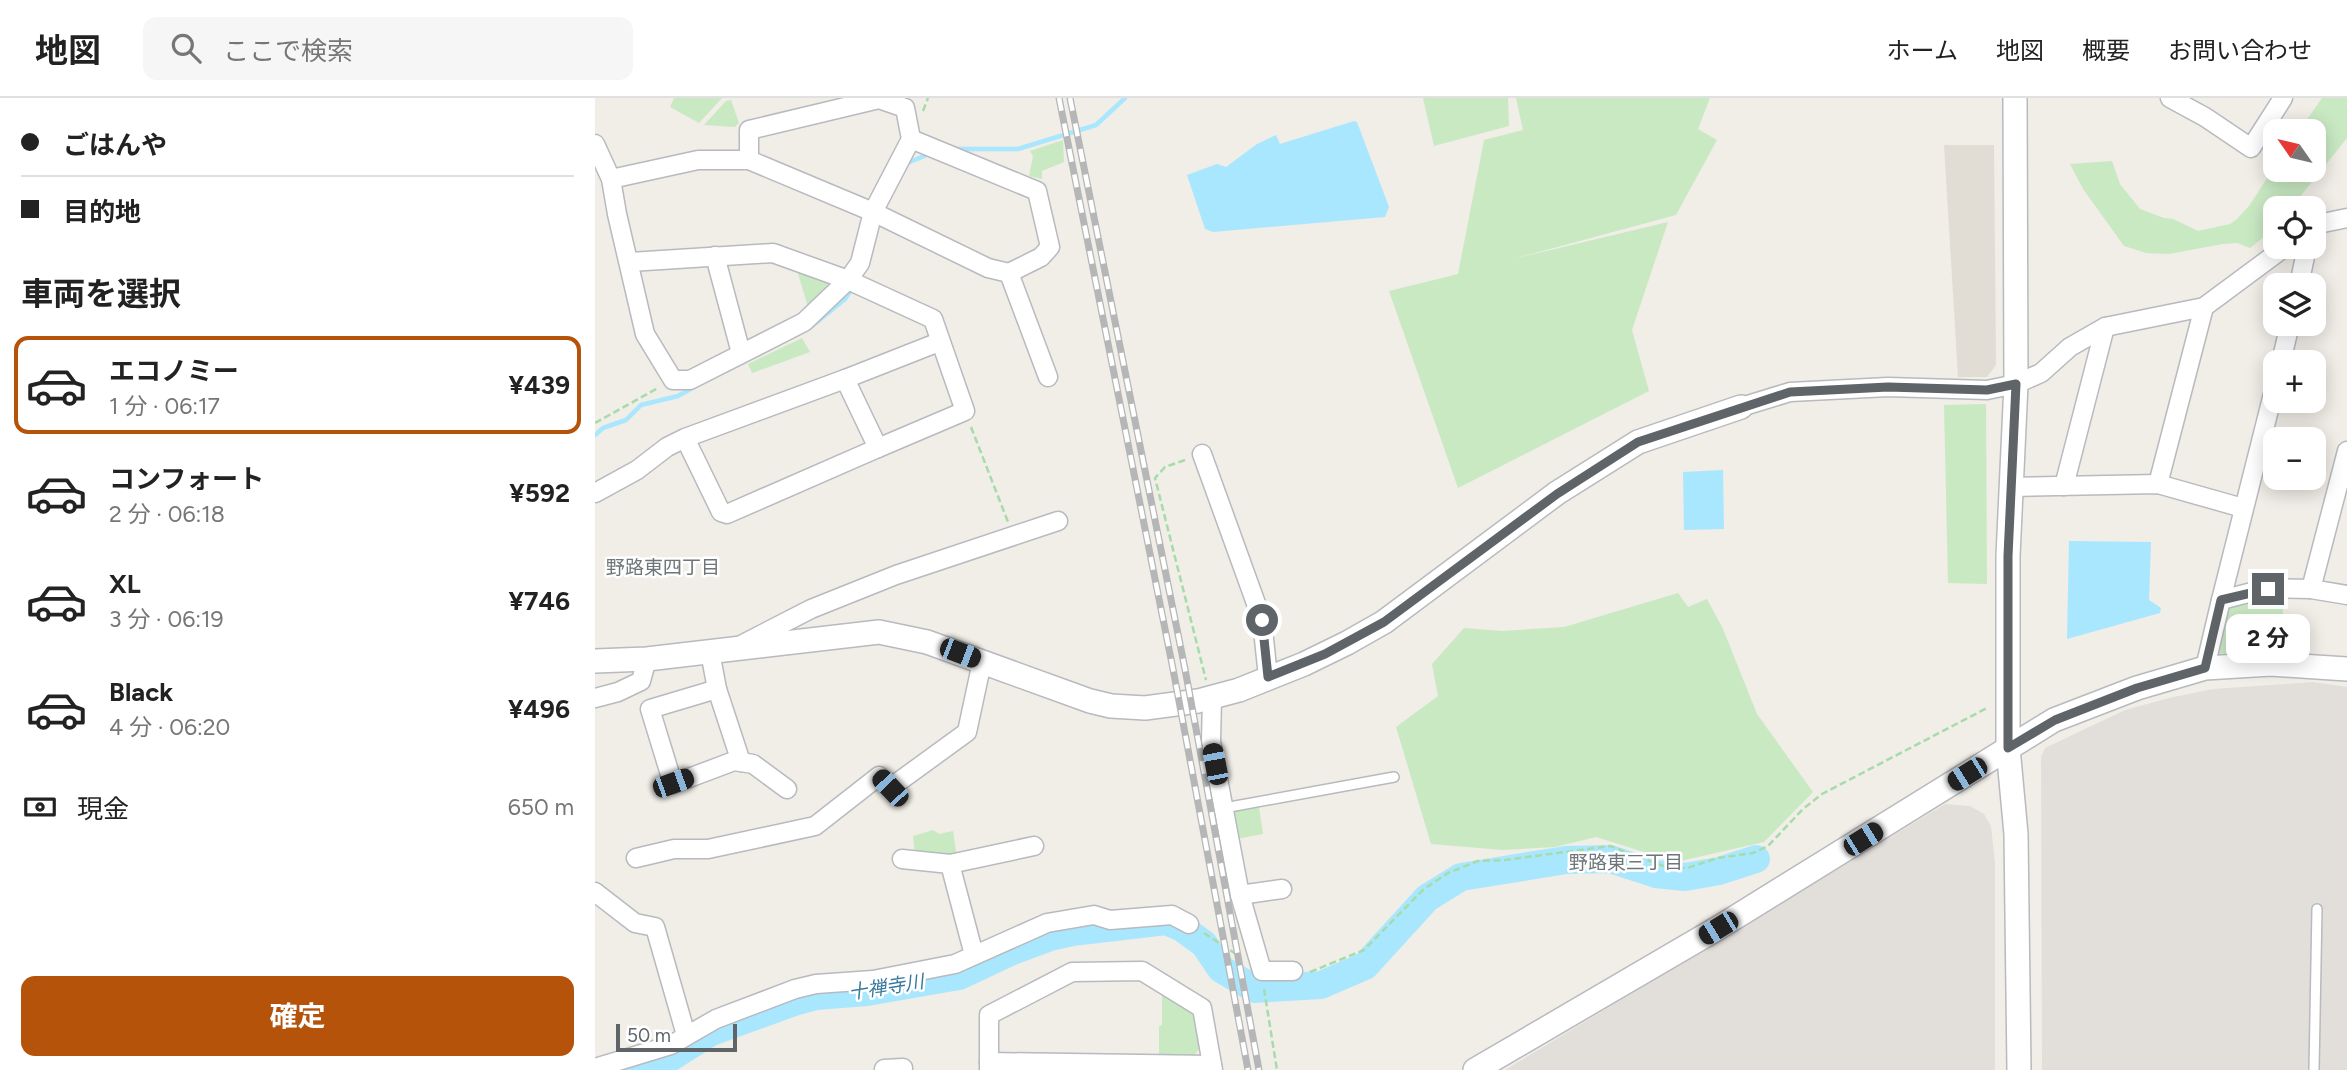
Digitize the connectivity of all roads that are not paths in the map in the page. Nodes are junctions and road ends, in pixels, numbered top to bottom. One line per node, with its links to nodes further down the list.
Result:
1 (2015, 98): 22 (street)
2 (2170, 98): 3 (street)
3 (2283, 98)
4 (911, 139): 6 (street); 8 (street); 14 (street)
5 (595, 144): 7 (street)
6 (749, 160): 7 (street); 8 (street)
7 (611, 178): 13 (street)
8 (873, 212): 14 (street); 15 (street)
9 (2347, 218): 10 (street)
10 (2326, 222)
11 (715, 256): 13 (street); 15 (street); 19 (street)
12 (2269, 259): 16 (street)
13 (629, 262): 19 (street)
14 (1009, 273): 20 (street)
15 (848, 280): 18 (street); 19 (street)
16 (2204, 307): 17 (street); 29 (street)
17 (2105, 327): 22 (street); 30 (street)
18 (939, 342): 21 (street); 26 (street)
19 (741, 353)
20 (1048, 377)
21 (845, 379): 25 (street); 26 (street)
22 (2016, 384): 23 (street); 31 (street)
23 (1741, 407): 45 (street)
24 (2268, 413): 33 (street)
25 (685, 438): 26 (street); 32 (street)
26 (878, 447)
27 (2347, 451): 35 (street)
28 (1202, 454): 45 (street)
29 (2158, 484): 30 (street); 33 (street)
30 (2064, 486): 31 (street)
31 (2011, 487): 49 (street)
32 (595, 493)
33 (2243, 508): 37 (street)
34 (1058, 521): 38 (street)
35 (2311, 589): 36 (street); 37 (street)
36 (2347, 595)
37 (2221, 600): 43 (street)
38 (733, 649): 39 (street); 42 (street)
39 (710, 652): 40 (street); 46 (street)
40 (647, 659): 41 (street); 48 (street)
41 (595, 662)
42 (982, 662): 47 (street); 55 (street)
43 (2205, 668): 44 (street); 49 (street)
44 (2347, 669)
45 (1268, 677): 47 (street)
46 (717, 689): 50 (street); 50 (street)
47 (1209, 691): 53 (street)
48 (595, 698)
49 (2008, 748): 71 (street); 72 (street)
50 (741, 762): 52 (street)
51 (1394, 777): 53 (lane)
52 (787, 789)
53 (1224, 808): 60 (street)
54 (1034, 846): 57 (street)
55 (636, 858)
56 (902, 859): 57 (street)
57 (950, 864): 63 (street)
58 (1282, 889): 60 (street)
59 (595, 892): 65 (street)
60 (1240, 895): 64 (street)
61 (2317, 909): 73 (lane)
62 (1189, 924): 63 (street)
63 (974, 955): 65 (street)
64 (1293, 971)
65 (686, 1035): 67 (street)
66 (989, 1066): 68 (street); 68 (street)
67 (595, 1068)
68 (1213, 1068)
69 (884, 1069): 70 (street)
70 (902, 1070)
71 (1475, 1070)
72 (2019, 1070)
73 (2314, 1070)

